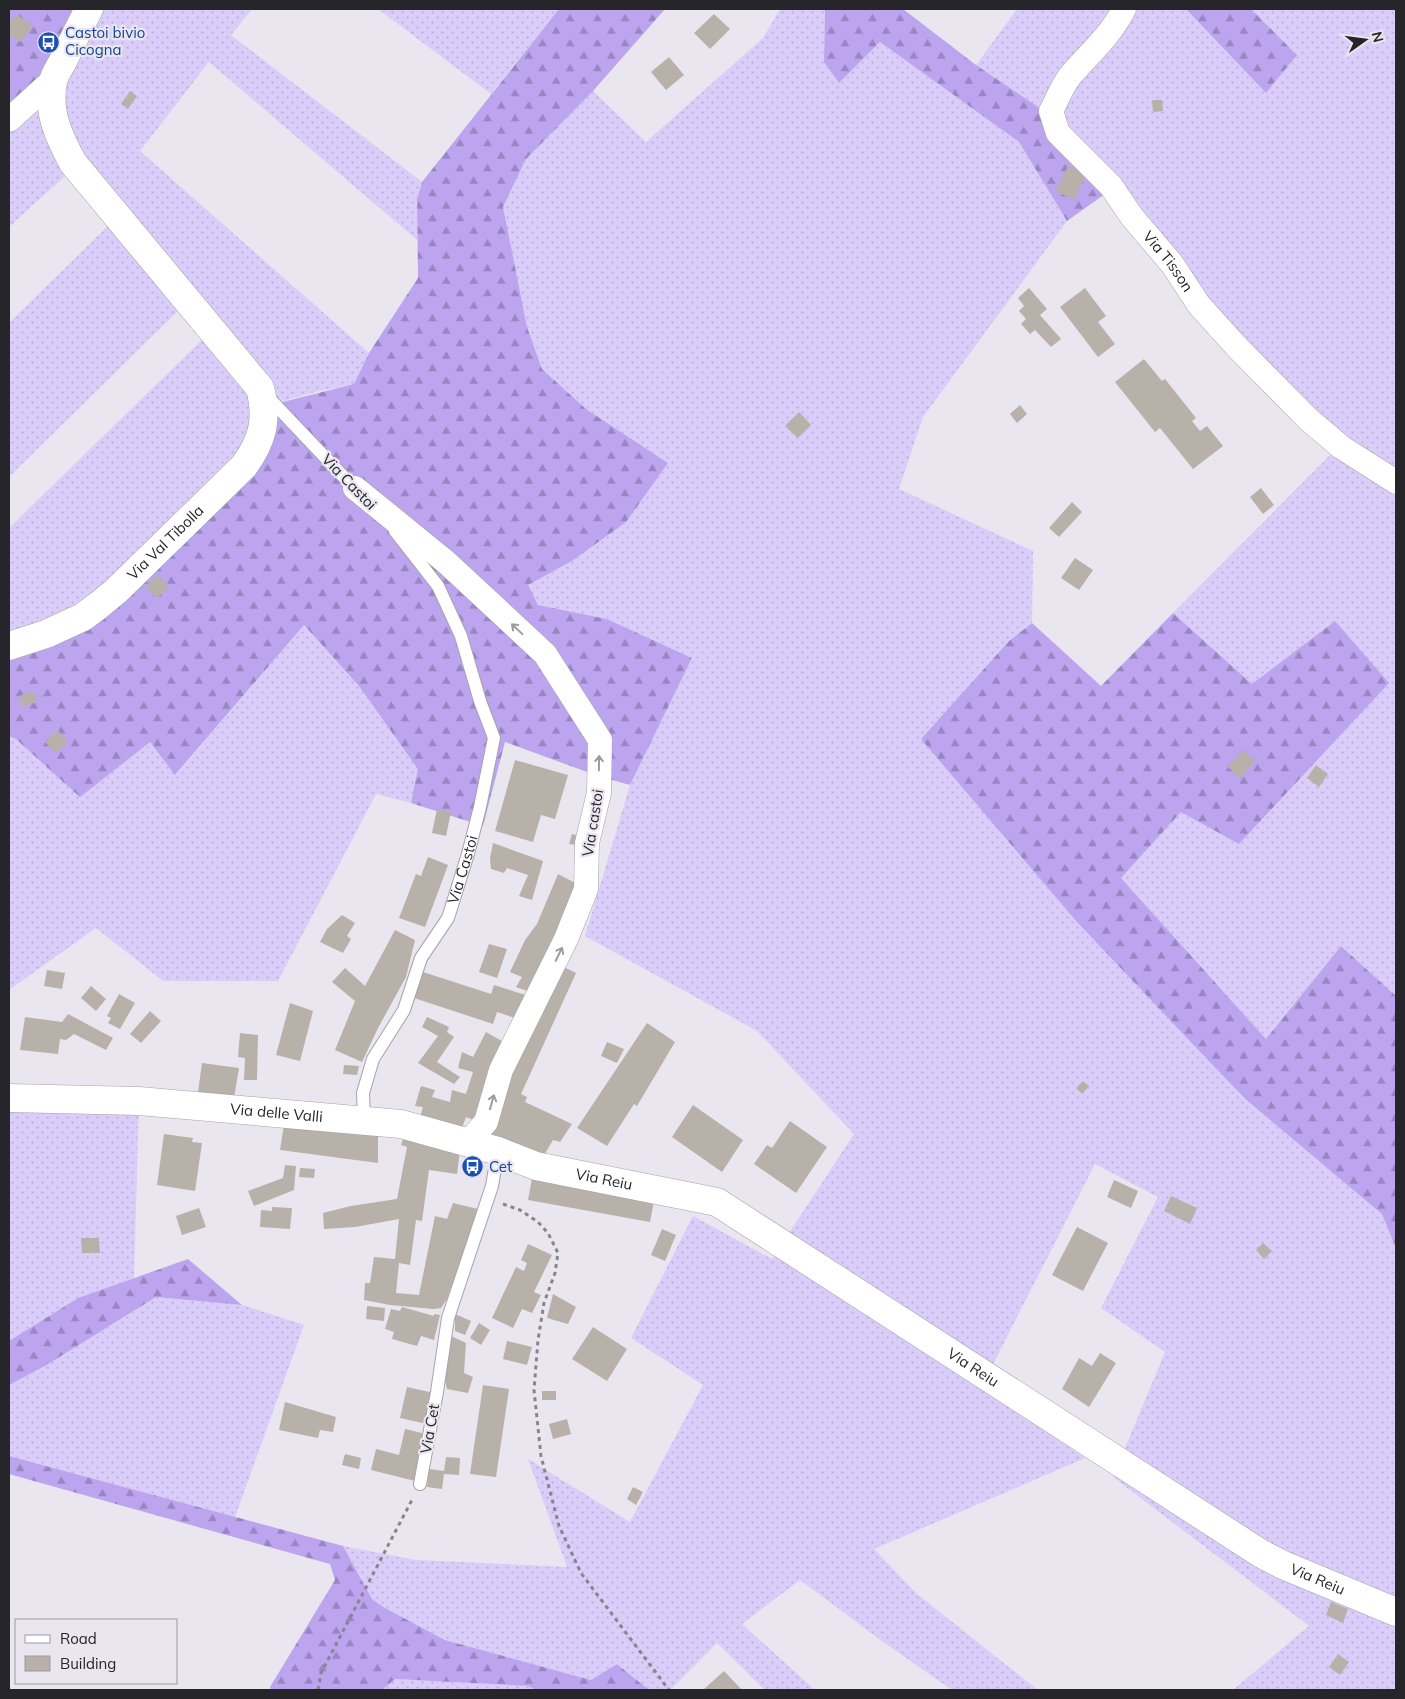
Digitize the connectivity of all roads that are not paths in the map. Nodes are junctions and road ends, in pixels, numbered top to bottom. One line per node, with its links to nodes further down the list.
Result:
1 (89, 9): 3 (street, Via Castoi)
2 (1124, 9): 6 (street, Via Tisson)
3 (53, 80): 4 (street); 5 (street, Via Castoi)
4 (9, 120)
5 (260, 388): 7 (lane, Via Castoi); 8 (street, Via Val Tibolla)
6 (1396, 482)
7 (354, 488): 10 (lane, Via Castoi); 11 (street, Via castoi, one-way to 7)
8 (9, 646)
9 (9, 1098): 10 (street, Via delle Valli)
10 (364, 1121): 11 (street, Via delle Valli)
11 (468, 1142): 12 (street, Via delle Valli)
12 (498, 1151): 13 (street, Via delle Valli); 14 (lane, Via Cet)
13 (536, 1166): 15 (street, Via Reiu)
14 (420, 1484)
15 (1396, 1612)

